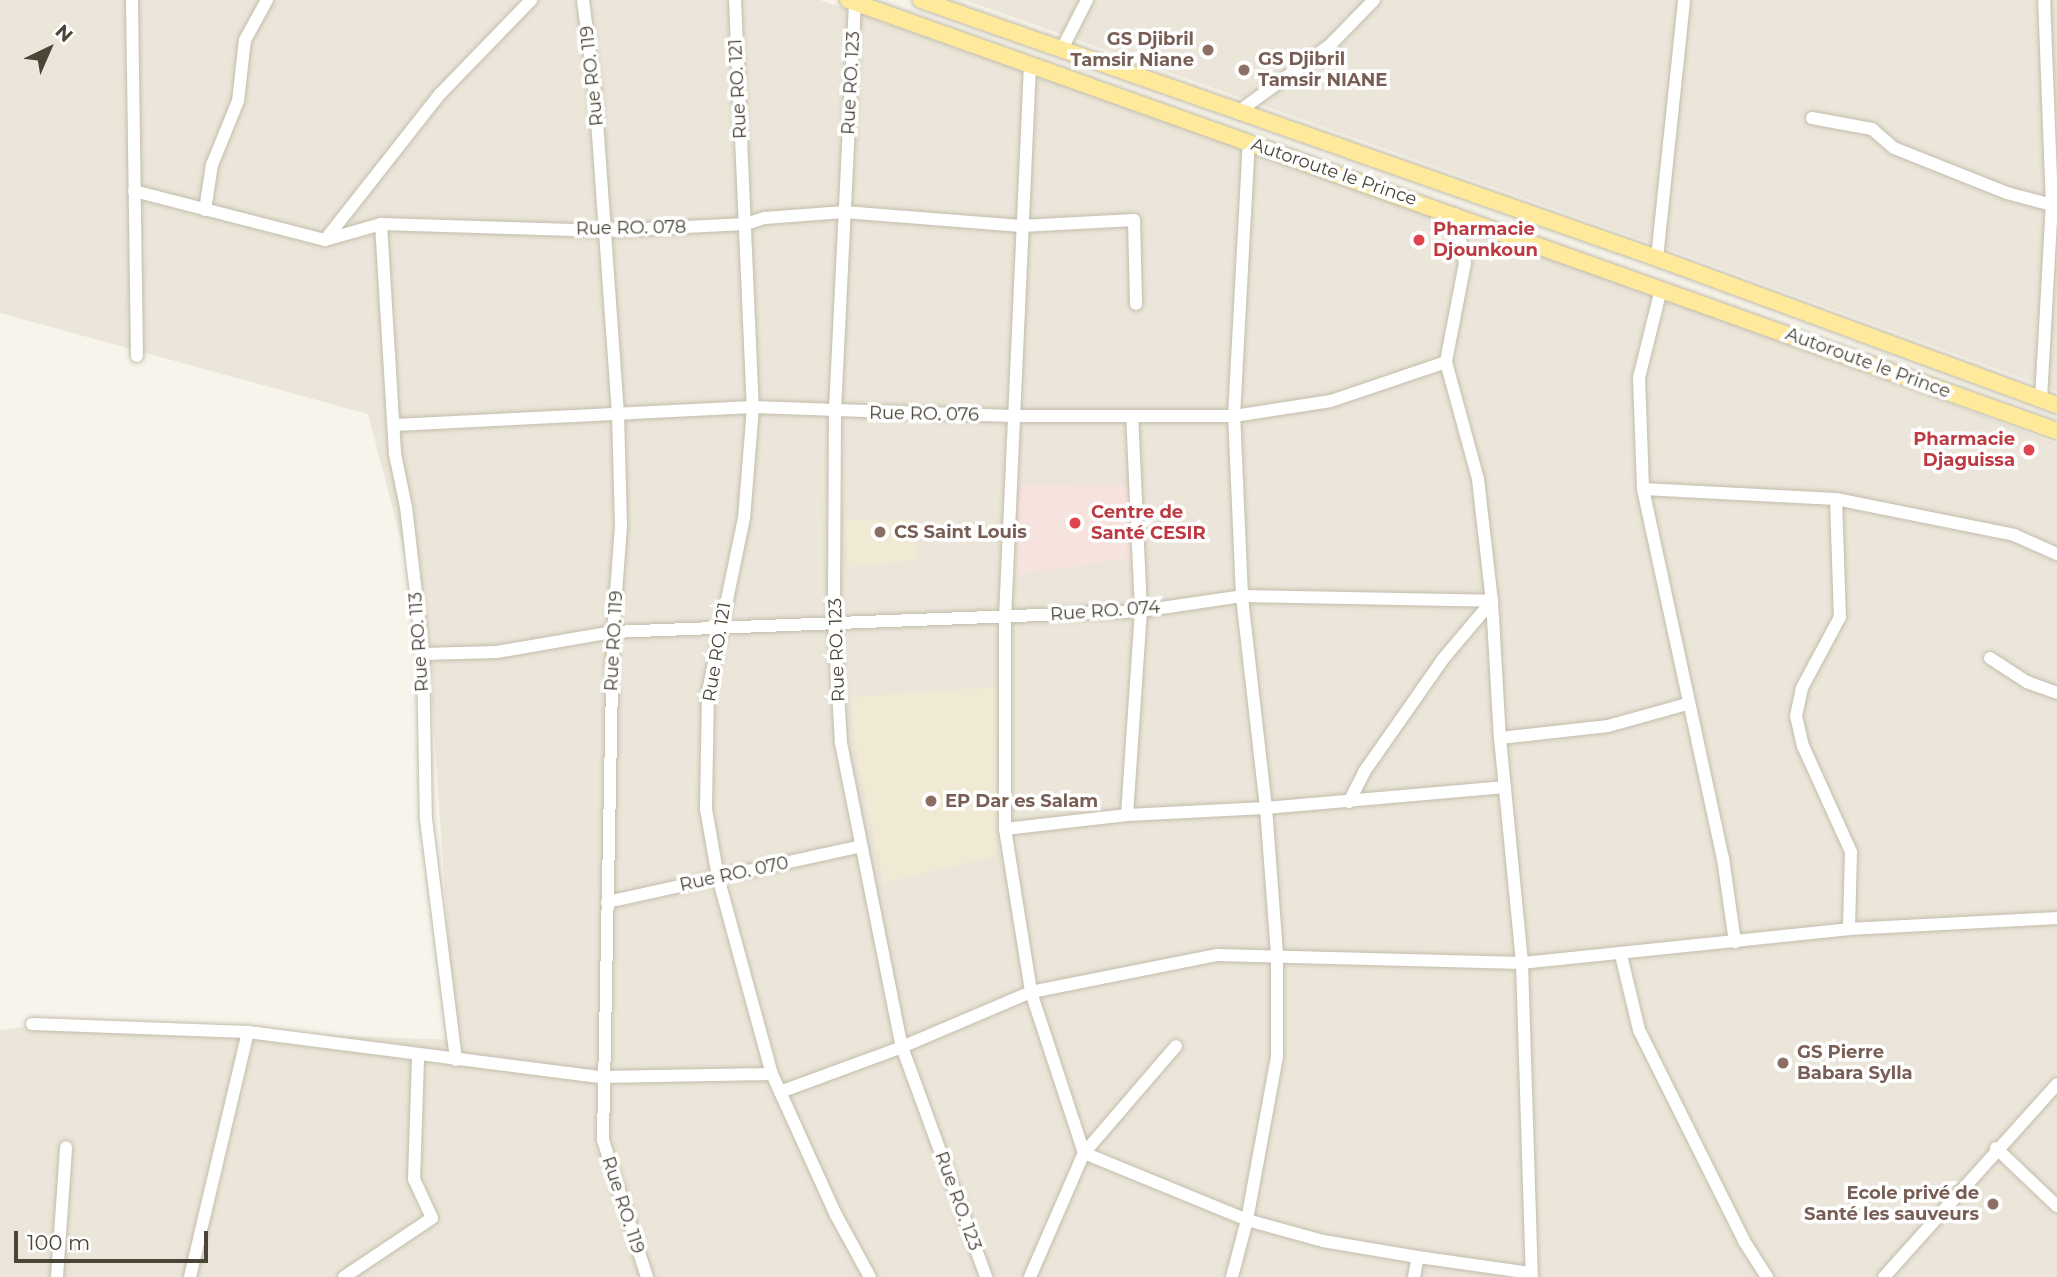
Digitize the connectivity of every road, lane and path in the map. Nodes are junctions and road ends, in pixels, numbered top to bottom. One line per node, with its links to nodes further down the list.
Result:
1 (132, 0): 17 (street)
2 (267, 0): 19 (street)
3 (531, 0): 26 (street)
4 (583, 0): 25 (street, Rue RO. 119)
5 (735, 0): 23 (street, Rue RO. 121)
6 (921, 0): 12 (main road, Autoroute le Prince)
7 (1087, 0): 12 (street)
8 (1374, 0): 14 (street)
9 (1684, 0): 27 (street)
10 (2044, 0): 18 (street)
11 (852, 1): 13 (main road, Autoroute le Prince); 20 (street, Rue RO. 123)
12 (1062, 49): 14 (main road, Autoroute le Prince)
13 (1030, 65): 16 (main road, Autoroute le Prince); 24 (street)
14 (1238, 112): 27 (main road, Autoroute le Prince)
15 (1812, 118): 18 (street)
16 (1249, 143): 21 (main road, Autoroute le Prince); 37 (street)
17 (134, 191): 19 (street, Rue RO. 078); 30 (street)
18 (2052, 205): 32 (street)
19 (205, 210): 26 (street, Rue RO. 078)
20 (844, 212): 23 (street, Rue RO. 078); 24 (street, Rue RO. 078); 36 (street, Rue RO. 123)
21 (1455, 214): 28 (main road, Autoroute le Prince); 31 (street)
22 (381, 224): 25 (street, Rue RO. 078); 26 (street, Rue RO. 078); 40 (street, Rue RO. 113)
23 (746, 224): 25 (street, Rue RO. 078); 34 (street, Rue RO. 121)
24 (1021, 226): 29 (street, Rue RO. 078); 38 (street)
25 (605, 231): 35 (street, Rue RO. 119)
26 (325, 240)
27 (1657, 258): 32 (main road, Autoroute le Prince)
28 (1661, 289): 41 (main road, Autoroute le Prince); 42 (street)
29 (1136, 304)
30 (137, 356)
31 (1446, 362): 37 (street, Rue RO. 076); 46 (street)
32 (2041, 400): 33 (main road, Autoroute le Prince)
33 (2057, 405)
34 (753, 407): 35 (street, Rue RO. 076); 36 (street, Rue RO. 076); 50 (street, Rue RO. 121)
35 (618, 412): 40 (street, Rue RO. 076); 51 (street, Rue RO. 119)
36 (835, 412): 38 (street, Rue RO. 076); 49 (street, Rue RO. 123)
37 (1234, 415): 39 (street, Rue RO. 076); 45 (street)
38 (1012, 416): 39 (street, Rue RO. 076); 48 (street)
39 (1132, 416): 47 (street)
40 (396, 425): 52 (street, Rue RO. 113)
41 (2057, 431)
42 (1643, 489): 43 (street); 55 (street)
43 (1836, 499): 44 (street); 66 (street)
44 (2057, 554)
45 (1242, 596): 46 (street, Rue RO. 074); 47 (street, Rue RO. 074); 59 (street)
46 (1492, 601): 56 (street); 58 (street)
47 (1141, 611): 48 (street, Rue RO. 074); 60 (street)
48 (1005, 617): 49 (street, Rue RO. 074); 61 (street)
49 (834, 622): 50 (street, Rue RO. 074); 62 (street, Rue RO. 123)
50 (718, 627): 51 (street, Rue RO. 074); 63 (street, Rue RO. 121)
51 (613, 632): 52 (street, Rue RO. 074); 64 (street, Rue RO. 119)
52 (423, 654): 77 (street, Rue RO. 113)
53 (1990, 659): 54 (street)
54 (2057, 693)
55 (1687, 704): 56 (street); 67 (street)
56 (1500, 738): 57 (street)
57 (1505, 787): 58 (street); 70 (street)
58 (1349, 802): 59 (street)
59 (1266, 808): 60 (street); 68 (street)
60 (1127, 815): 61 (street)
61 (1005, 829): 71 (street)
62 (861, 846): 63 (street, Rue RO. 070); 75 (street, Rue RO. 123)
63 (718, 877): 64 (street, Rue RO. 070); 78 (street, Rue RO. 121)
64 (607, 902): 79 (street, Rue RO. 119)
65 (2057, 918): 66 (street)
66 (1849, 929): 67 (street)
67 (1735, 942): 69 (street)
68 (1277, 954): 70 (street); 71 (street); 86 (street)
69 (1621, 955): 70 (street); 98 (street)
70 (1522, 963): 88 (street)
71 (1031, 992): 75 (street); 84 (street)
72 (32, 1024): 73 (street)
73 (248, 1032): 76 (street); 90 (street)
74 (1176, 1046): 84 (street)
75 (902, 1047): 81 (street); 94 (street, Rue RO. 123)
76 (418, 1056): 77 (street); 91 (street)
77 (456, 1060): 79 (street)
78 (772, 1074): 79 (street); 81 (street, Rue RO. 121)
79 (601, 1077): 92 (street, Rue RO. 119)
80 (2057, 1084): 83 (street)
81 (780, 1092): 93 (street, Rue RO. 121)
82 (66, 1147): 89 (street)
83 (1996, 1149): 85 (street); 99 (street)
84 (1084, 1153): 86 (street); 95 (street)
85 (2057, 1206)
86 (1247, 1220): 87 (street); 96 (street)
87 (1418, 1257): 88 (street); 97 (street)
88 (1531, 1275)
89 (57, 1277)
90 (190, 1277)
91 (344, 1277)
92 (647, 1277)
93 (870, 1277)
94 (986, 1277)
95 (1030, 1277)
96 (1232, 1277)
97 (1414, 1277)
98 (1767, 1277)
99 (1884, 1277)

